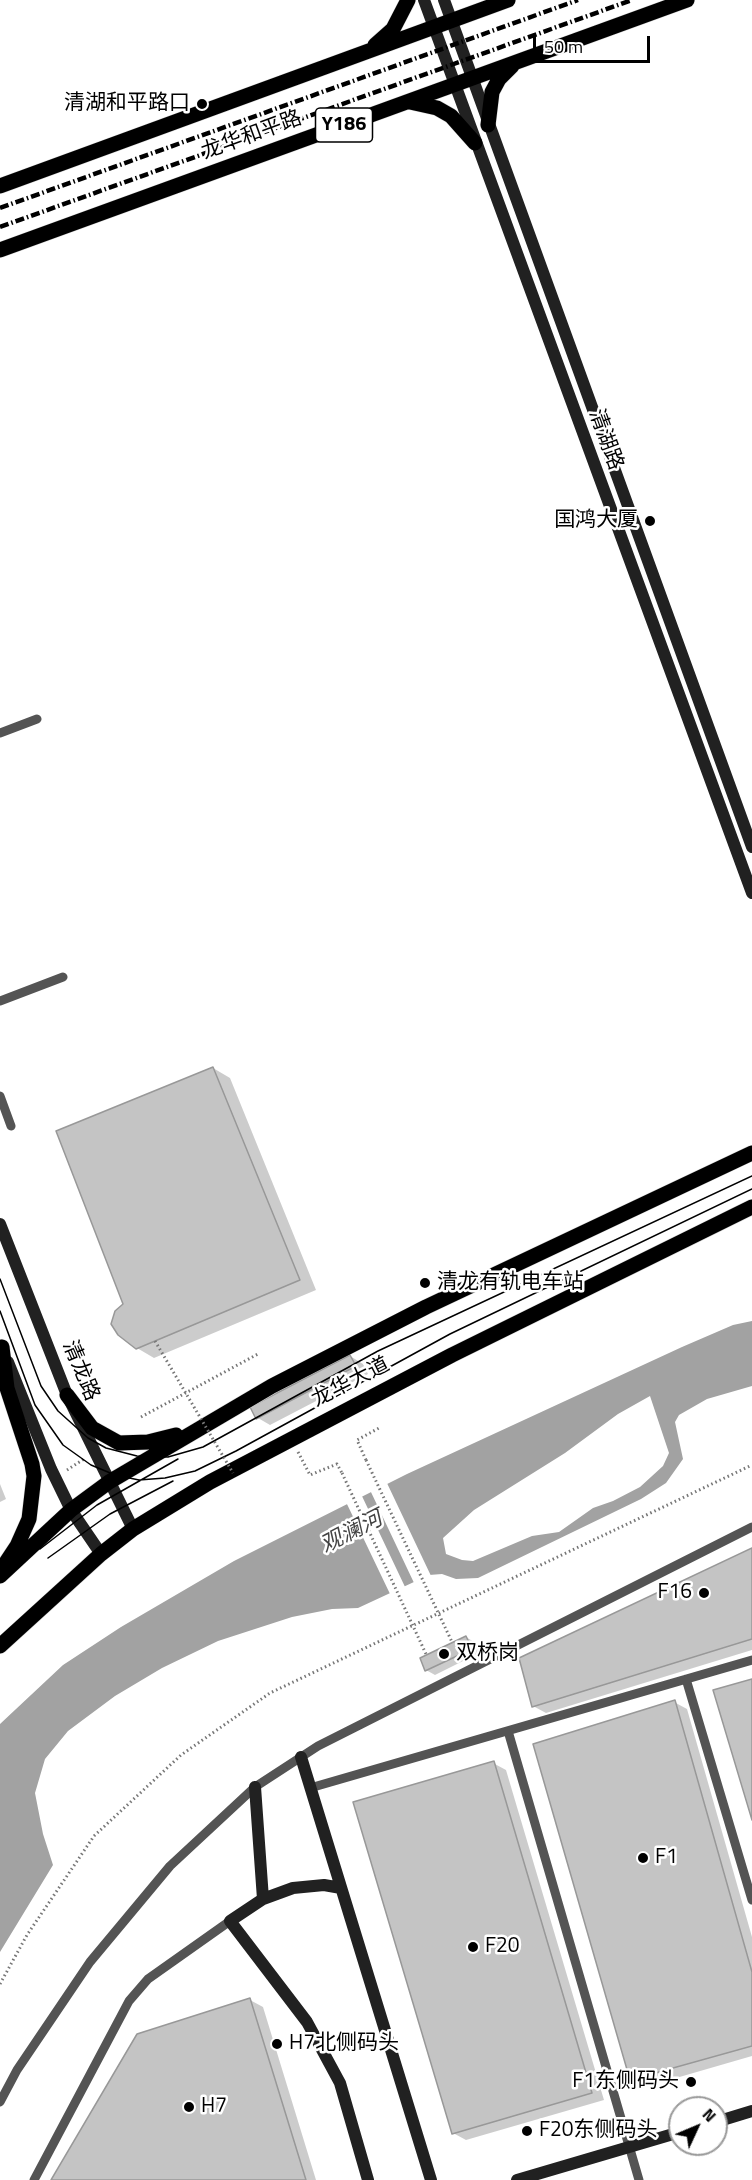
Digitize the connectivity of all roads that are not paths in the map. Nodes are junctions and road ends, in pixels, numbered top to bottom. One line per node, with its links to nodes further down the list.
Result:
1 (408, 0): 9 (main road)
2 (424, 0): 8 (street, 清湖路)
3 (444, 0): 7 (street, 清湖路)
4 (483, 0): 5 (main road)
5 (507, 0): 7 (main road, 龙华和平路)
6 (687, 0): 10 (main road, 龙华和平路 / Y186)
7 (451, 21): 8 (main road, 龙华和平路); 11 (street, 清湖路)
8 (433, 27): 9 (main road, 龙华和平路); 12 (street, 清湖路)
9 (366, 52): 16 (main road, 龙华和平路)
10 (521, 60): 11 (main road, 龙华和平路 / Y186); 14 (main road)
11 (471, 79): 12 (main road, 龙华和平路 / Y186); 14 (street, 清湖路)
12 (454, 85): 13 (main road, 龙华和平路 / Y186); 15 (street, 清湖路)
13 (407, 102): 15 (main road); 17 (main road, 龙华和平路 / Y186)
14 (488, 125): 20 (street, 清湖路)
15 (475, 143): 21 (street, 清湖路)
16 (0, 186)
17 (0, 250)
18 (37, 719): 19 (lane)
19 (0, 733)
20 (752, 847)
21 (752, 892)
22 (63, 977): 23 (lane)
23 (0, 1001)
24 (0, 1096): 25 (lane)
25 (11, 1126)
26 (752, 1153): 31 (main road, 龙华大道)
27 (752, 1207): 35 (main road, 龙华大道)
28 (0, 1224): 30 (street, 清龙路)
29 (1, 1344): 33 (street); 37 (main road)
30 (67, 1395): 31 (main road); 32 (street, 清龙路)
31 (202, 1427): 32 (main road, 龙华大道)
32 (109, 1482): 33 (main road, 龙华大道); 35 (street, 清龙路)
33 (71, 1510): 36 (street); 38 (main road, 龙华大道)
34 (752, 1527): 43 (lane)
35 (134, 1529): 36 (main road, 龙华大道)
36 (101, 1554): 39 (main road, 龙华大道)
37 (0, 1571)
38 (0, 1576)
39 (0, 1646)
40 (752, 1660): 41 (lane)
41 (686, 1679): 42 (lane); 48 (lane)
42 (508, 1731): 45 (lane); 54 (lane)
43 (301, 1757): 44 (lane); 45 (street)
44 (255, 1786): 47 (street); 50 (lane)
45 (310, 1788): 46 (street)
46 (341, 1888): 47 (street); 57 (street)
47 (263, 1899): 49 (street)
48 (752, 1900)
49 (230, 1922): 55 (lane); 56 (street)
50 (0, 2102)
51 (752, 2111): 52 (street)
52 (728, 2118)
53 (668, 2136): 54 (street)
54 (629, 2147): 58 (street); 59 (lane)
55 (34, 2180)
56 (369, 2180)
57 (431, 2180)
58 (517, 2180)
59 (639, 2180)

